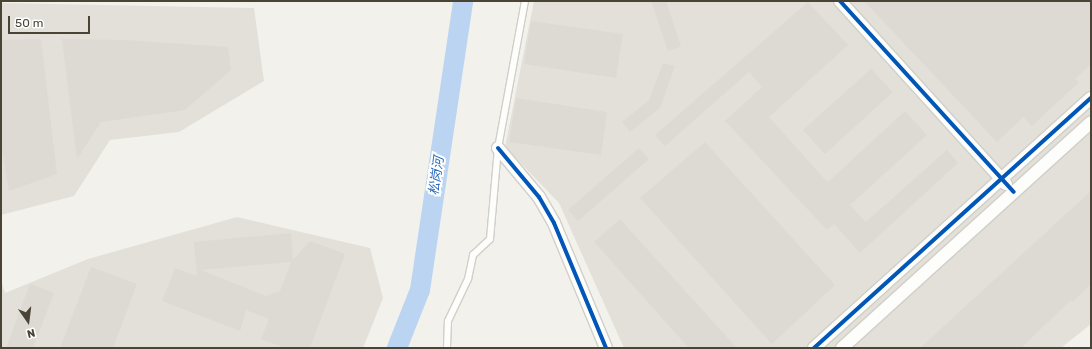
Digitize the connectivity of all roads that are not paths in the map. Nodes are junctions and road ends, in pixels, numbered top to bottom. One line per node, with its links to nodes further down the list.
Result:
1 (525, 1): 5 (lane)
2 (840, 1): 6 (street)
3 (1091, 98): 6 (street)
4 (1091, 122): 7 (street)
5 (498, 148): 8 (lane); 9 (street)
6 (1001, 179): 7 (street); 10 (street)
7 (1014, 192): 11 (street)
8 (447, 348)
9 (606, 348)
10 (814, 348)
11 (842, 348)

